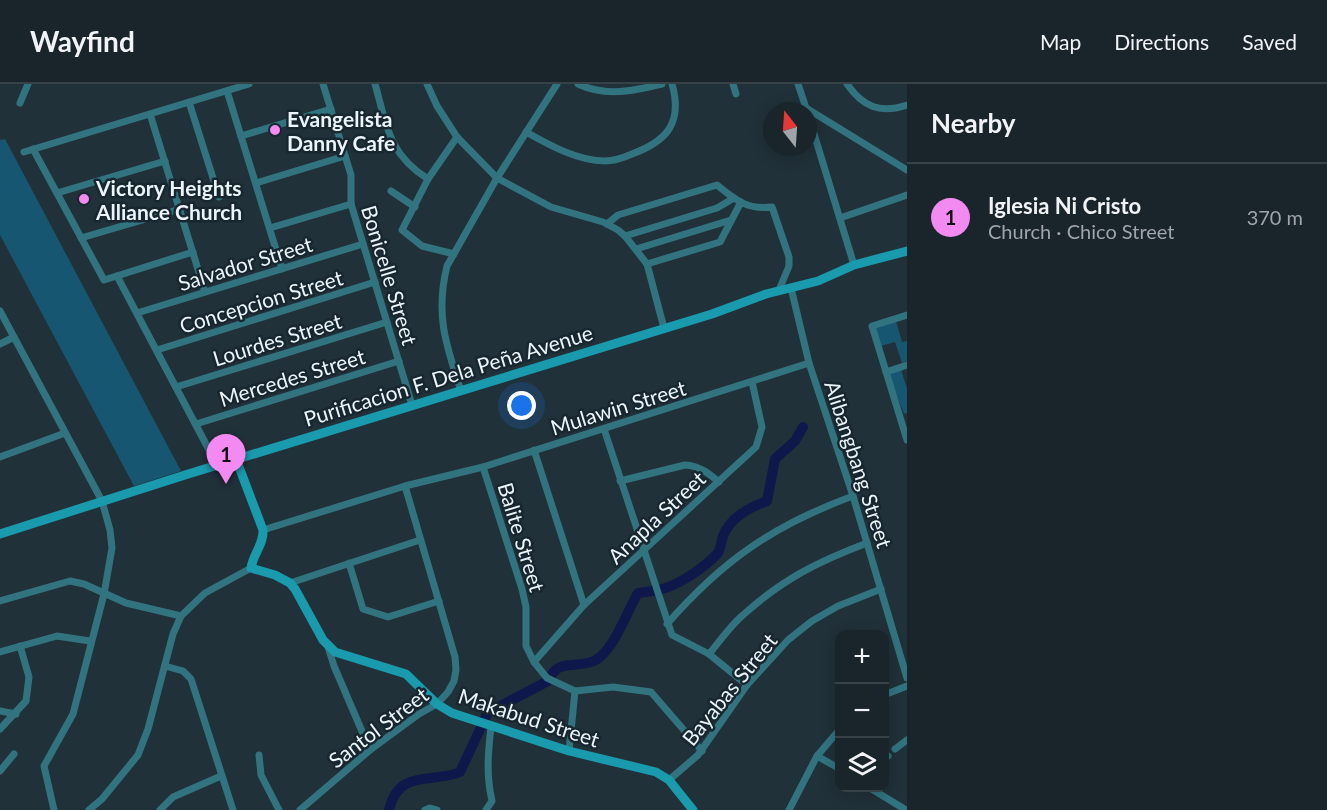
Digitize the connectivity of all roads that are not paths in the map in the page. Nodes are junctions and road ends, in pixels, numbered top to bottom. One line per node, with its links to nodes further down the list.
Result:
1 (28, 84): 17 (street)
2 (249, 84): 13 (street)
3 (323, 84): 19 (street, Bonicelle Street)
4 (375, 84): 31 (street)
5 (427, 84): 24 (street)
6 (557, 84): 22 (street)
7 (578, 84): 8 (street)
8 (662, 84)
9 (672, 84): 22 (street)
10 (733, 84): 14 (street)
11 (798, 84): 16 (street)
12 (847, 84): 18 (street)
13 (227, 91): 15 (street); 23 (street)
14 (736, 94)
15 (189, 102): 20 (street); 37 (street)
16 (804, 102)
17 (20, 103)
18 (907, 105)
19 (331, 109): 23 (street); 28 (street, Bonicelle Street)
20 (150, 114): 26 (street); 29 (street)
21 (817, 117): 30 (street)
22 (526, 132): 32 (street)
23 (241, 136): 33 (street)
24 (457, 137): 31 (street); 32 (street)
25 (817, 143): 42 (street)
26 (33, 149): 27 (street); 35 (street)
27 (24, 152)
28 (345, 156): 33 (street); 39 (street, Bonicelle Street)
29 (165, 161): 35 (street); 41 (street)
30 (907, 170)
31 (428, 178): 40 (street)
32 (497, 178): 44 (street); 52 (street)
33 (256, 183): 45 (street)
34 (391, 191): 40 (street)
35 (57, 193): 47 (street)
36 (907, 195): 42 (street)
37 (219, 197)
38 (737, 200): 43 (street); 44 (street); 46 (street); 59 (street)
39 (351, 204): 45 (street); 48 (street, Bonicelle Street)
40 (415, 207): 52 (street)
41 (180, 209): 47 (street); 51 (street)
42 (840, 218): 54 (street)
43 (731, 220): 49 (street); 53 (street)
44 (607, 224): 46 (street)
45 (270, 228): 55 (street)
46 (625, 236): 49 (street)
47 (81, 238): 56 (street)
48 (363, 244): 55 (street, Salvador Street); 57 (street, Bonicelle Street)
49 (636, 249): 53 (street)
50 (907, 251): 54 (street, Purificacion F. Dela Peña Avenue)
51 (193, 252): 56 (street); 60 (street)
52 (454, 254): 75 (street)
53 (648, 264): 65 (street)
54 (854, 265): 58 (street, Purificacion F. Dela Peña Avenue)
55 (282, 269): 60 (street, Salvador Street)
56 (117, 276): 62 (street)
57 (375, 282): 64 (street, Bonicelle Street); 68 (street, Concepcion Street)
58 (791, 288): 59 (street, Purificacion F. Dela Peña Avenue); 70 (street, Alibangbang Street)
59 (779, 290): 65 (street, Purificacion F. Dela Peña Avenue)
60 (205, 292): 62 (street, Salvador Street)
61 (0, 311): 66 (street)
62 (137, 313): 68 (street)
63 (907, 315): 72 (street)
64 (387, 322): 69 (street, Bonicelle Street); 74 (street, Lourdes Street)
65 (664, 328): 75 (street, Purificacion F. Dela Peña Avenue)
66 (14, 337): 67 (street); 80 (street)
67 (0, 344)
68 (157, 350): 74 (street)
69 (399, 361): 76 (street, Bonicelle Street); 78 (street, Mercedes Street)
70 (809, 363): 73 (street, Mulawin Street); 90 (street, Alibangbang Street)
71 (907, 365): 72 (street)
72 (886, 372): 77 (street)
73 (752, 382): 79 (street, Mulawin Street); 88 (street, Anapla Street)
74 (176, 387): 78 (street)
75 (461, 391): 76 (street, Purificacion F. Dela Peña Avenue)
76 (412, 405): 84 (street, Purificacion F. Dela Peña Avenue)
77 (904, 417): 81 (street)
78 (196, 424): 85 (street)
79 (604, 429): 82 (street, Mulawin Street); 87 (street)
80 (65, 433): 83 (street); 91 (street)
81 (907, 440)
82 (534, 450): 86 (street, Mulawin Street); 104 (street)
83 (1, 456)
84 (236, 459): 85 (street, Purificacion F. Dela Peña Avenue); 92 (street)
85 (217, 465): 91 (street, Purificacion F. Dela Peña Avenue)
86 (483, 466): 89 (street, Mulawin Street); 112 (street, Balite Street)
87 (620, 481): 88 (street); 96 (street)
88 (718, 482): 96 (street, Anapla Street)
89 (405, 486): 92 (street, Mulawin Street); 94 (street, Santol Street)
90 (853, 496): 95 (street, Alibangbang Street); 106 (street)
91 (102, 501): 93 (street, Purificacion F. Dela Peña Avenue); 101 (street)
92 (263, 530): 98 (street)
93 (0, 534)
94 (420, 540): 97 (street); 103 (street, Santol Street)
95 (867, 543): 100 (street, Alibangbang Street); 111 (street)
96 (643, 551): 104 (street, Anapla Street); 106 (street)
97 (349, 563): 99 (street); 103 (street)
98 (251, 568): 99 (street); 105 (street)
99 (290, 583): 109 (street)
100 (881, 589): 114 (street, Alibangbang Street); 115 (street, Bayabas Street)
101 (104, 594): 102 (street); 105 (street); 107 (street)
102 (0, 601)
103 (439, 601): 119 (street, Santol Street)
104 (584, 605): 112 (street, Anapla Street)
105 (181, 616): 113 (street)
106 (667, 624): 111 (street)
107 (90, 641): 108 (street); 138 (street)
108 (20, 646): 110 (street); 121 (street)
109 (328, 647): 119 (street, Makabud Street); 127 (street)
110 (0, 652)
111 (709, 654): 115 (street)
112 (534, 662): 117 (street, Balite Street)
113 (165, 666): 135 (street); 139 (street)
114 (907, 678)
115 (747, 685): 129 (street, Bayabas Street)
116 (907, 686): 118 (street)
117 (575, 691): 128 (street); 129 (street)
118 (889, 693)
119 (437, 704): 122 (street, Makabud Street); 127 (street, Santol Street)
120 (0, 711): 121 (street)
121 (16, 714): 123 (street)
122 (491, 727): 128 (street, Makabud Street); 146 (street)
123 (0, 729)
124 (835, 735): 132 (street)
125 (907, 740): 126 (street)
126 (895, 749)
127 (370, 750): 143 (street, Santol Street)
128 (569, 751): 136 (street, Makabud Street)
129 (702, 751): 136 (street, Bayabas Street)
130 (14, 754): 134 (street)
131 (259, 755): 142 (street)
132 (818, 756): 133 (street); 148 (street)
133 (835, 766)
134 (0, 771)
135 (221, 776): 140 (street); 141 (street)
136 (669, 780): 147 (street, Makabud Street)
137 (877, 792): 149 (street)
138 (54, 810)
139 (89, 810)
140 (160, 810)
141 (233, 810)
142 (279, 810)
143 (300, 810)
144 (425, 810): 145 (street)
145 (437, 810)
146 (486, 810)
147 (693, 810)
148 (789, 810)
149 (906, 810)

